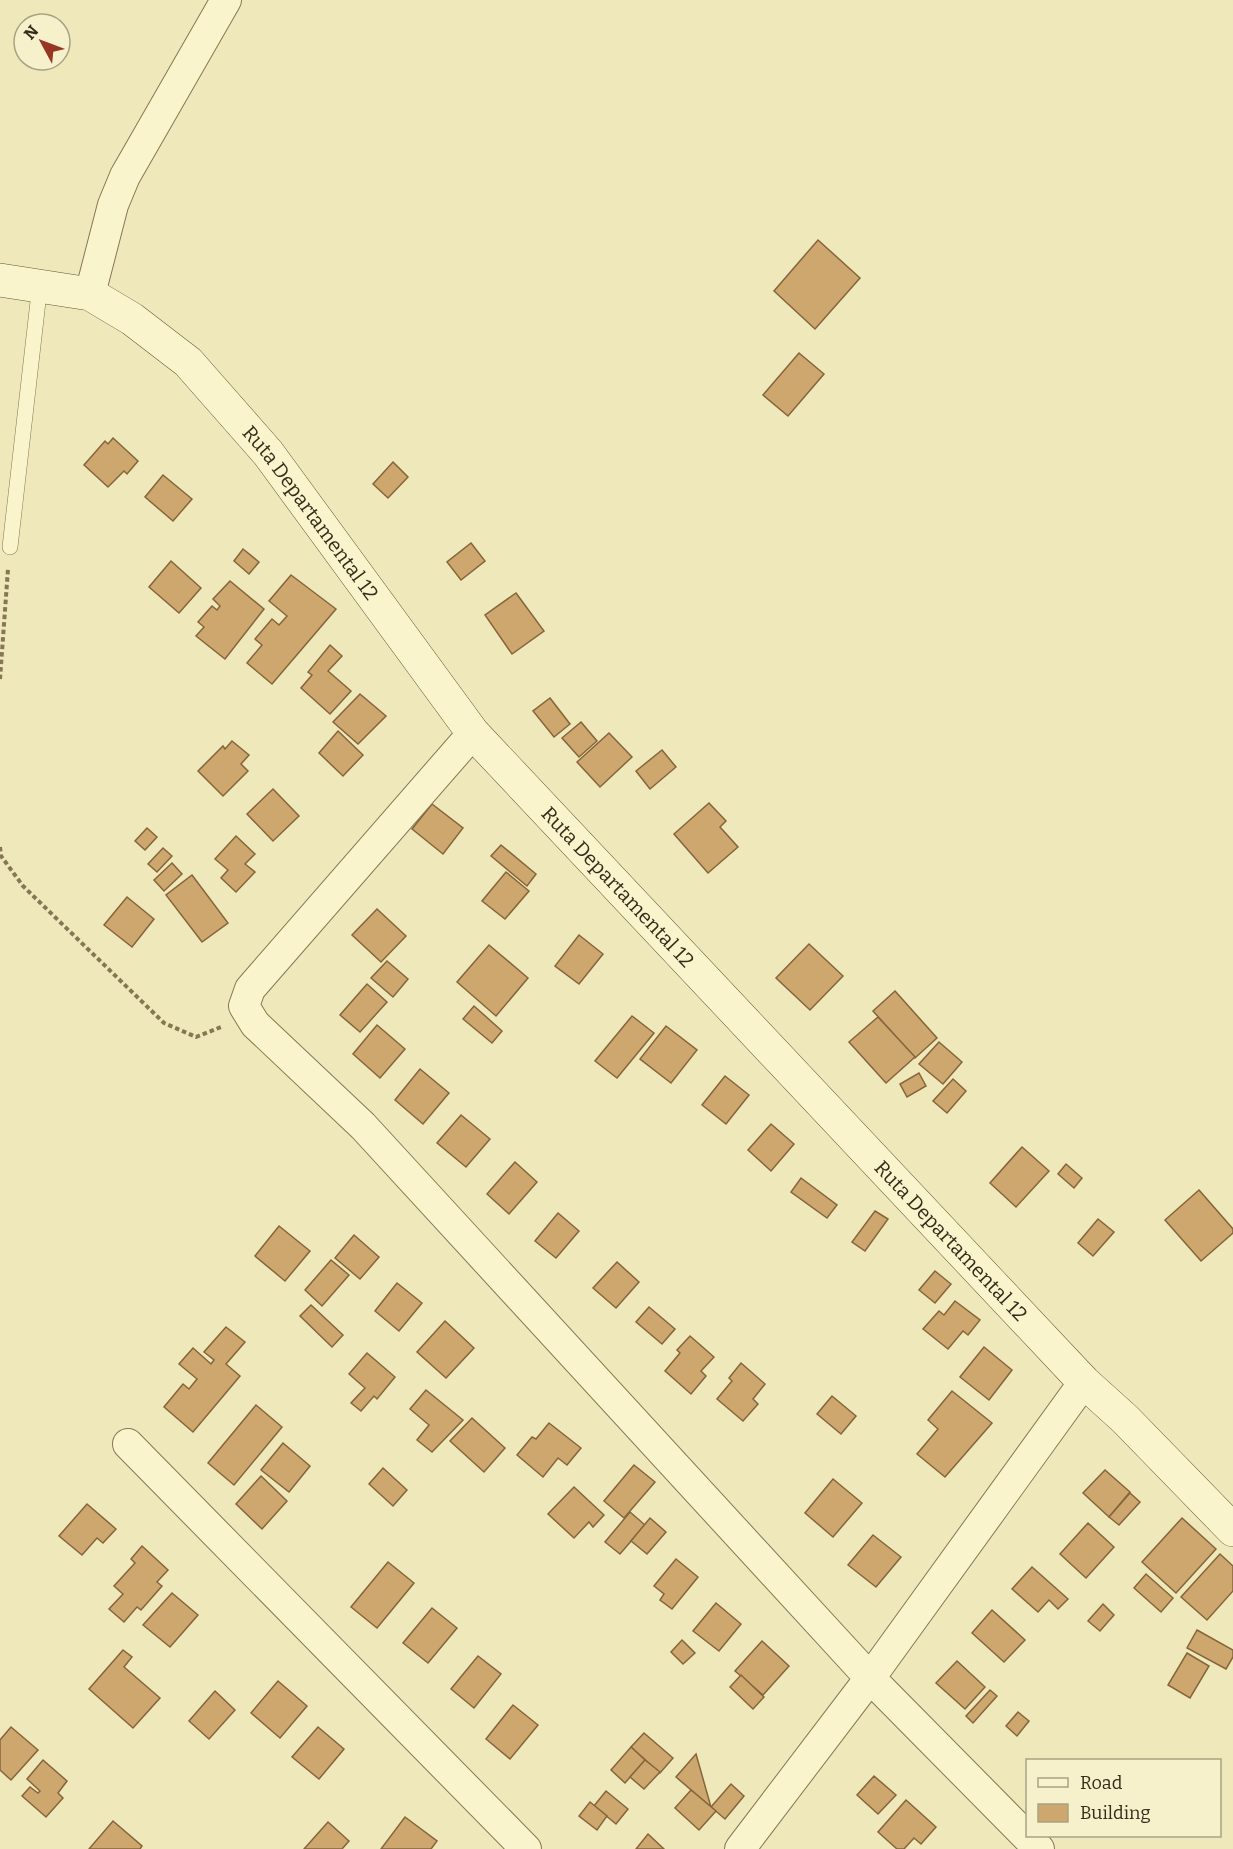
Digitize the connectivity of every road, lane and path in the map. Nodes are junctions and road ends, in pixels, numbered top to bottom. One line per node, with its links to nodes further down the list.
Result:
1 (226, 0): 4 (street)
2 (0, 280): 3 (main road, Ruta Departamental 12)
3 (40, 284): 4 (main road, Ruta Departamental 12); 5 (lane)
4 (90, 294): 7 (main road, Ruta Departamental 12)
5 (10, 547): 6 (path)
6 (0, 679)
7 (473, 733): 10 (main road, Ruta Departamental 12); 13 (street)
8 (0, 847): 9 (path)
9 (226, 1024)
10 (1084, 1382): 12 (main road, Ruta Departamental 12); 13 (street)
11 (128, 1444): 16 (street)
12 (1233, 1530)
13 (870, 1678): 14 (street); 17 (street)
14 (1026, 1836)
15 (1027, 1837): 18 (street)
16 (526, 1849)
17 (740, 1849)
18 (1039, 1849)

